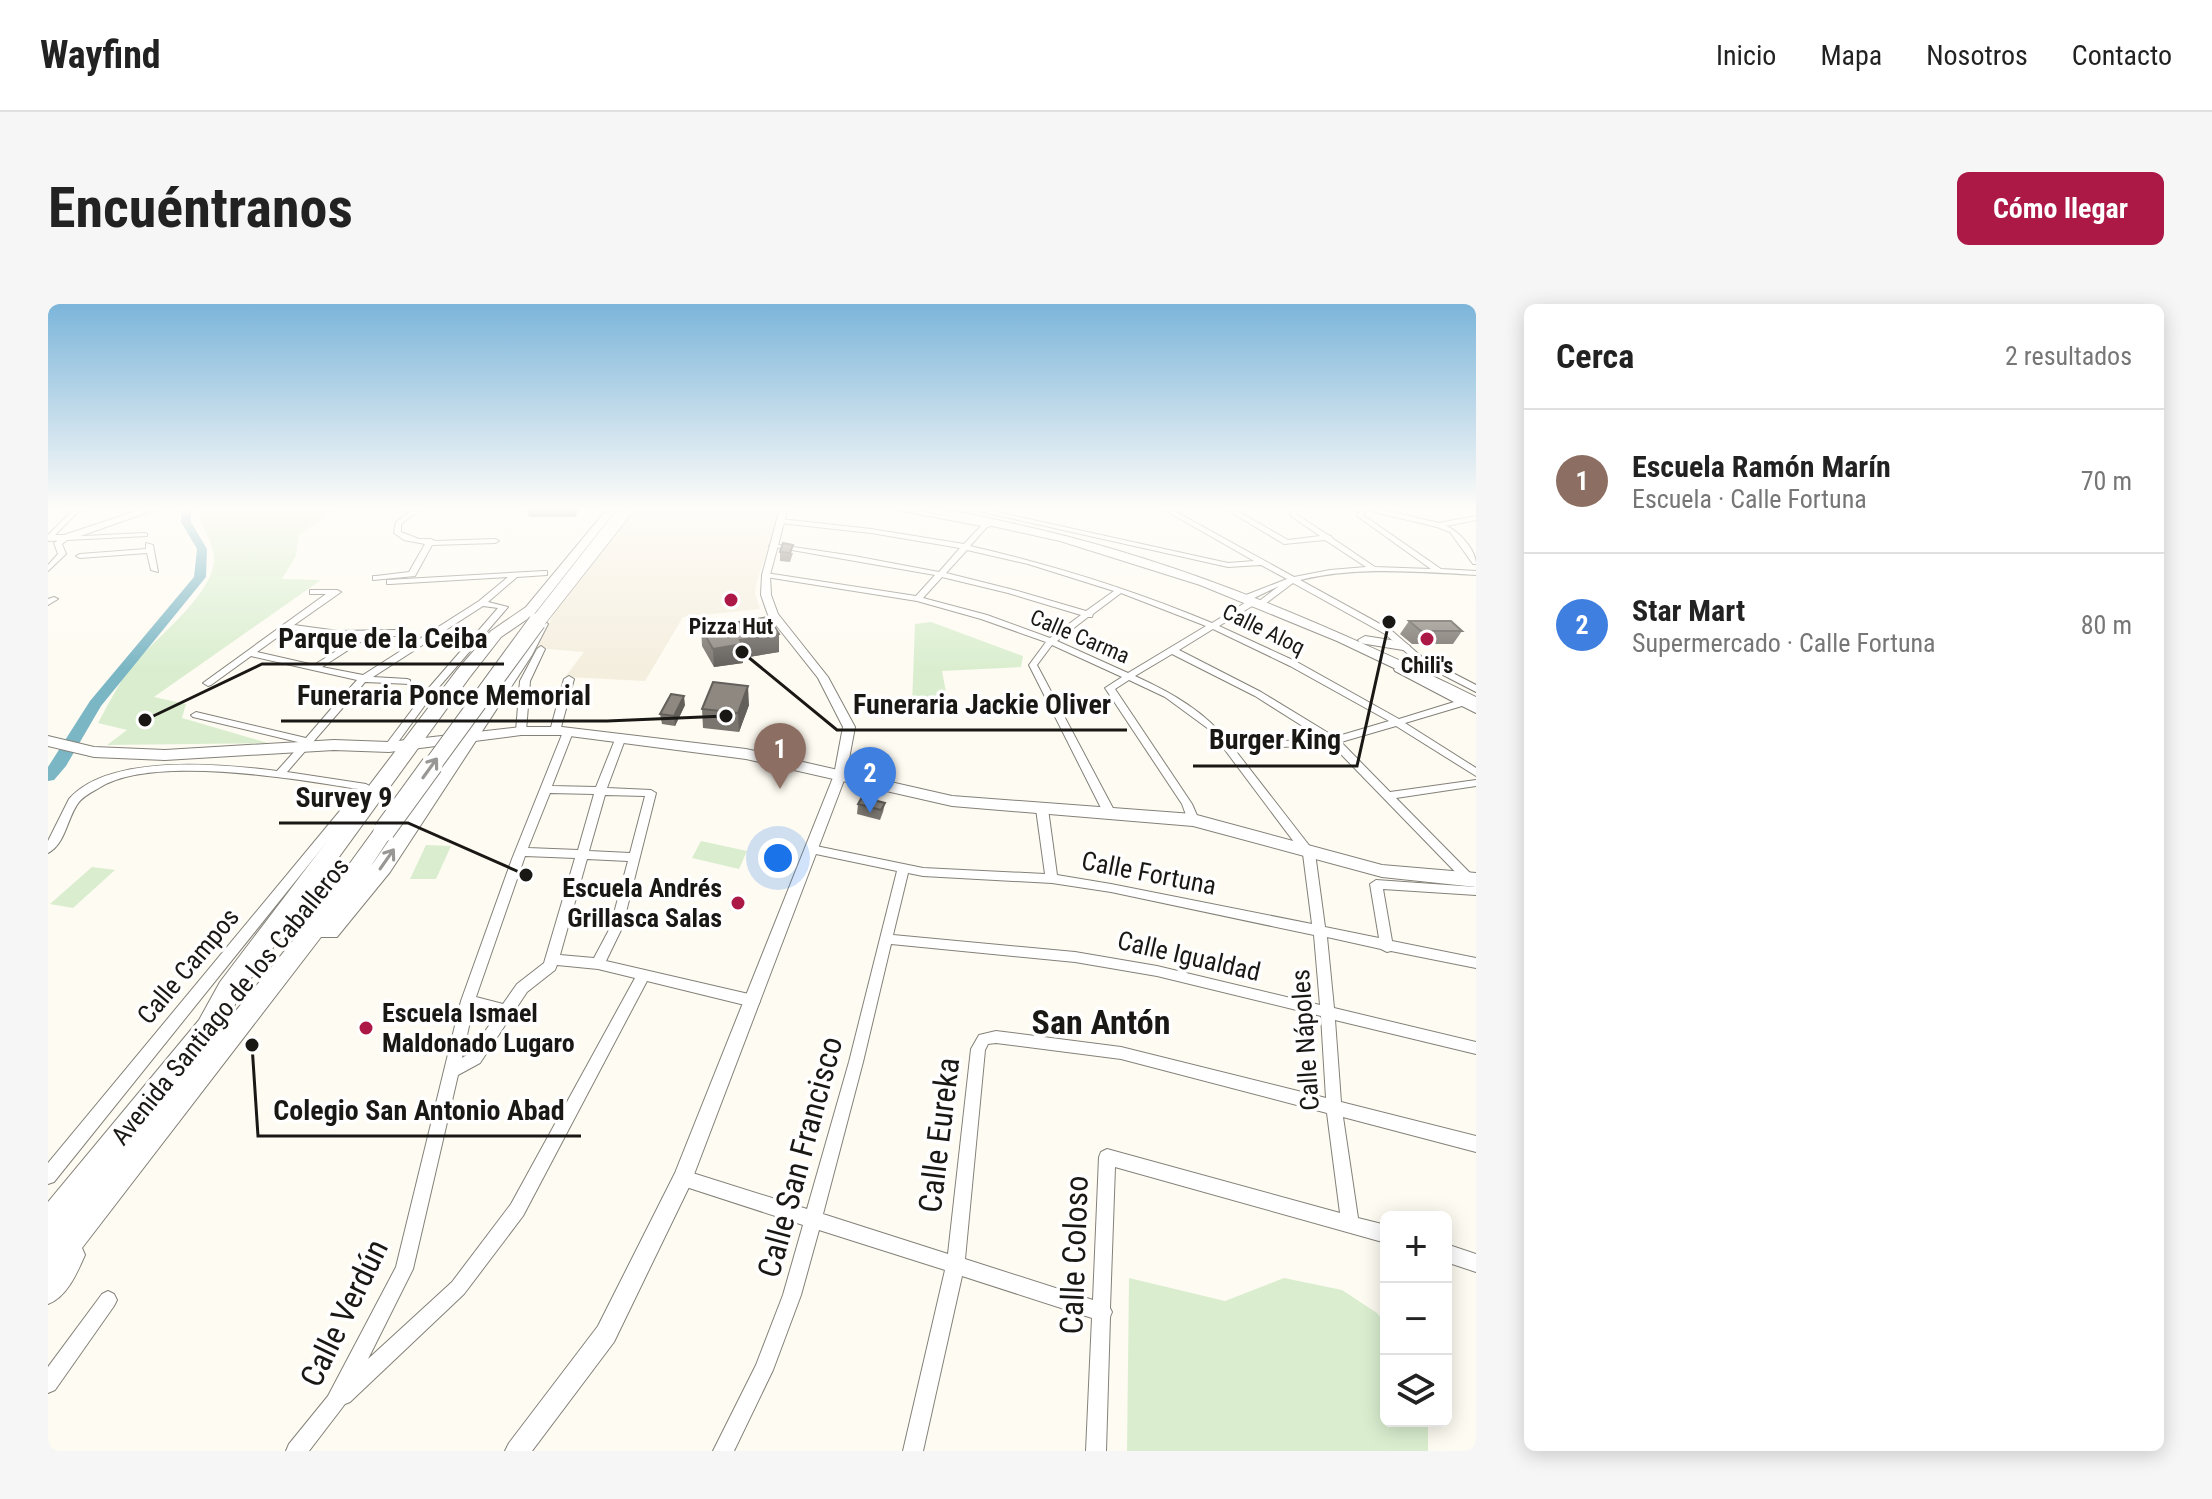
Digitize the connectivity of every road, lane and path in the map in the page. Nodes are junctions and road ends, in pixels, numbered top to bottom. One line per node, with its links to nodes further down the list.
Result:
1 (153, 562): 20 (street)
2 (419, 562): 27 (street)
3 (568, 562): 18 (highway)
4 (570, 562): 18 (highway, Avenida Santiago de los Caballeros)
5 (580, 562): 36 (highway, Avenida Santiago de los Caballeros, bridge)
6 (769, 562): 25 (street)
7 (874, 562): 22 (street)
8 (951, 562): 22 (street)
9 (1016, 562): 31 (street, Calle Aloq)
10 (1133, 562): 34 (street)
11 (1144, 562): 34 (main road)
12 (1153, 562): 34 (main road)
13 (1213, 562): 17 (street)
14 (1252, 562): 17 (street)
15 (1363, 562): 19 (street)
16 (1426, 562): 21 (street)
17 (1255, 563): 28 (street); 29 (street)
18 (567, 565): 36 (highway, Avenida Santiago de los Caballeros)
19 (1372, 568): 21 (street); 29 (street)
20 (155, 570)
21 (1440, 571): 24 (street)
22 (942, 572): 33 (street); 37 (street)
23 (544, 573): 26 (street)
24 (1476, 573)
25 (766, 575): 33 (street, Calle Carma); 74 (street)
26 (514, 576): 30 (street); 35 (street)
27 (376, 578)
28 (1280, 580): 29 (street); 34 (street)
29 (1291, 581): 34 (street); 44 (street)
30 (390, 582)
31 (1120, 590): 37 (street); 38 (street, Calle Aloq)
32 (313, 592): 39 (street)
33 (918, 599): 43 (street, Calle Carma)
34 (1257, 599): 38 (street); 42 (main road); 58 (street); 59 (main road)
35 (482, 603): 51 (street); 70 (street)
36 (538, 610): 66 (highway, bridge); 70 (highway); 82 (highway, Avenida Santiago de los Caballeros)
37 (1089, 615): 43 (street)
38 (1214, 624): 46 (street); 62 (street, Calle Aloq)
39 (288, 626): 41 (street); 47 (street)
40 (396, 633): 41 (street)
41 (368, 635): 48 (street)
42 (1365, 640): 44 (highway); 55 (main road)
43 (1051, 641): 49 (street, Calle Carma); 80 (street)
44 (1403, 646): 54 (street)
45 (541, 649): 63 (street)
46 (1171, 650): 49 (street); 67 (street)
47 (249, 653): 48 (street); 53 (street)
48 (318, 666): 51 (street)
49 (1127, 676): 71 (street, Calle Carma); 81 (street)
50 (569, 679): 64 (street, Calle Verdún)
51 (362, 680): 52 (street); 56 (street)
52 (407, 682)
53 (208, 683)
54 (1476, 689)
55 (1476, 696)
56 (341, 701): 57 (street); 69 (street)
57 (384, 703)
58 (1462, 703): 60 (street); 62 (street)
59 (1476, 703)
60 (1476, 710)
61 (196, 715): 69 (street)
62 (1399, 720): 67 (street); 72 (street, Calle Aloq)
63 (521, 731): 64 (main road); 66 (main road)
64 (562, 732): 65 (main road); 76 (street, Calle Verdún)
65 (621, 737): 74 (main road); 77 (street)
66 (469, 738): 70 (main road); 99 (highway, one-way to 66)
67 (1334, 741): 71 (street); 78 (street)
68 (49, 742): 69 (main road)
69 (304, 744): 70 (main road); 73 (street)
70 (399, 746): 104 (highway)
71 (1228, 747): 86 (street, Calle Carma)
72 (1476, 773)
73 (280, 774): 83 (street); 110 (street, Calle Campos)
74 (840, 775): 79 (main road); 84 (street)
75 (1476, 783): 78 (street)
76 (545, 789): 77 (street); 85 (street, Calle Verdún)
77 (601, 789): 87 (street); 88 (street)
78 (1387, 796): 91 (street)
79 (1042, 809): 80 (main road); 90 (street)
80 (1109, 812): 81 (main road)
81 (1193, 820): 86 (main road)
82 (376, 830): 99 (highway, Avenida Santiago de los Caballeros); 104 (highway, Avenida Santiago de los Caballeros)
83 (48, 849)
84 (811, 849): 89 (street, Calle Fortuna); 101 (street)
85 (521, 852): 87 (street); 100 (street, Calle Verdún)
86 (1309, 853): 91 (main road); 92 (street, Calle Nápoles)
87 (583, 855): 88 (street); 95 (street)
88 (635, 857): 97 (street)
89 (903, 869): 90 (street, Calle Fortuna); 93 (street, Calle San Francisco)
90 (1052, 879): 92 (street, Calle Fortuna)
91 (1474, 883): 94 (street)
92 (1318, 932): 94 (street, Calle Fortuna); 103 (street, Calle Nápoles)
93 (888, 939): 103 (street, Calle Igualdad); 113 (street, Calle San Francisco)
94 (1387, 947): 96 (street, Calle Fortuna)
95 (553, 959): 97 (street); 102 (street)
96 (1476, 963)
97 (598, 964): 98 (street)
98 (643, 976): 101 (street); 125 (street)
99 (260, 999): 109 (highway, Avenida Santiago de los Caballeros)
100 (468, 1001): 102 (street); 106 (street, Calle Verdún)
101 (753, 1001): 111 (street)
102 (507, 1011): 106 (street)
103 (1325, 1013): 105 (street, Calle Igualdad); 107 (street, Calle Nápoles)
104 (208, 1028): 109 (highway, Avenida Santiago de los Caballeros)
105 (1476, 1048)
106 (452, 1071): 125 (street, Calle Verdún)
107 (1334, 1108): 108 (street, Calle Eureka); 114 (street, Calle Nápoles); 120 (street, Calle Eureka)
108 (1476, 1144)
109 (114, 1163): 112 (highway); 115 (highway, Avenida Santiago de los Caballeros); 119 (highway, Avenida Santiago de los Caballeros); 121 (highway)
110 (48, 1176)
111 (683, 1178): 113 (street); 127 (street)
112 (48, 1208)
113 (815, 1219): 120 (street); 128 (street, Calle San Francisco)
114 (1350, 1223): 116 (street, Calle Coloso); 123 (street, Calle Coloso)
115 (48, 1226)
116 (1380, 1232)
117 (1452, 1255): 118 (street)
118 (1476, 1263)
119 (48, 1266)
120 (955, 1266): 123 (street); 129 (street, Calle Eureka)
121 (48, 1288)
122 (108, 1300): 124 (street)
123 (1103, 1312): 130 (street, Calle Coloso)
124 (48, 1383)
125 (335, 1403): 126 (street, Calle Verdún)
126 (296, 1451)
127 (517, 1451)
128 (723, 1451)
129 (913, 1451)
130 (1096, 1451)

